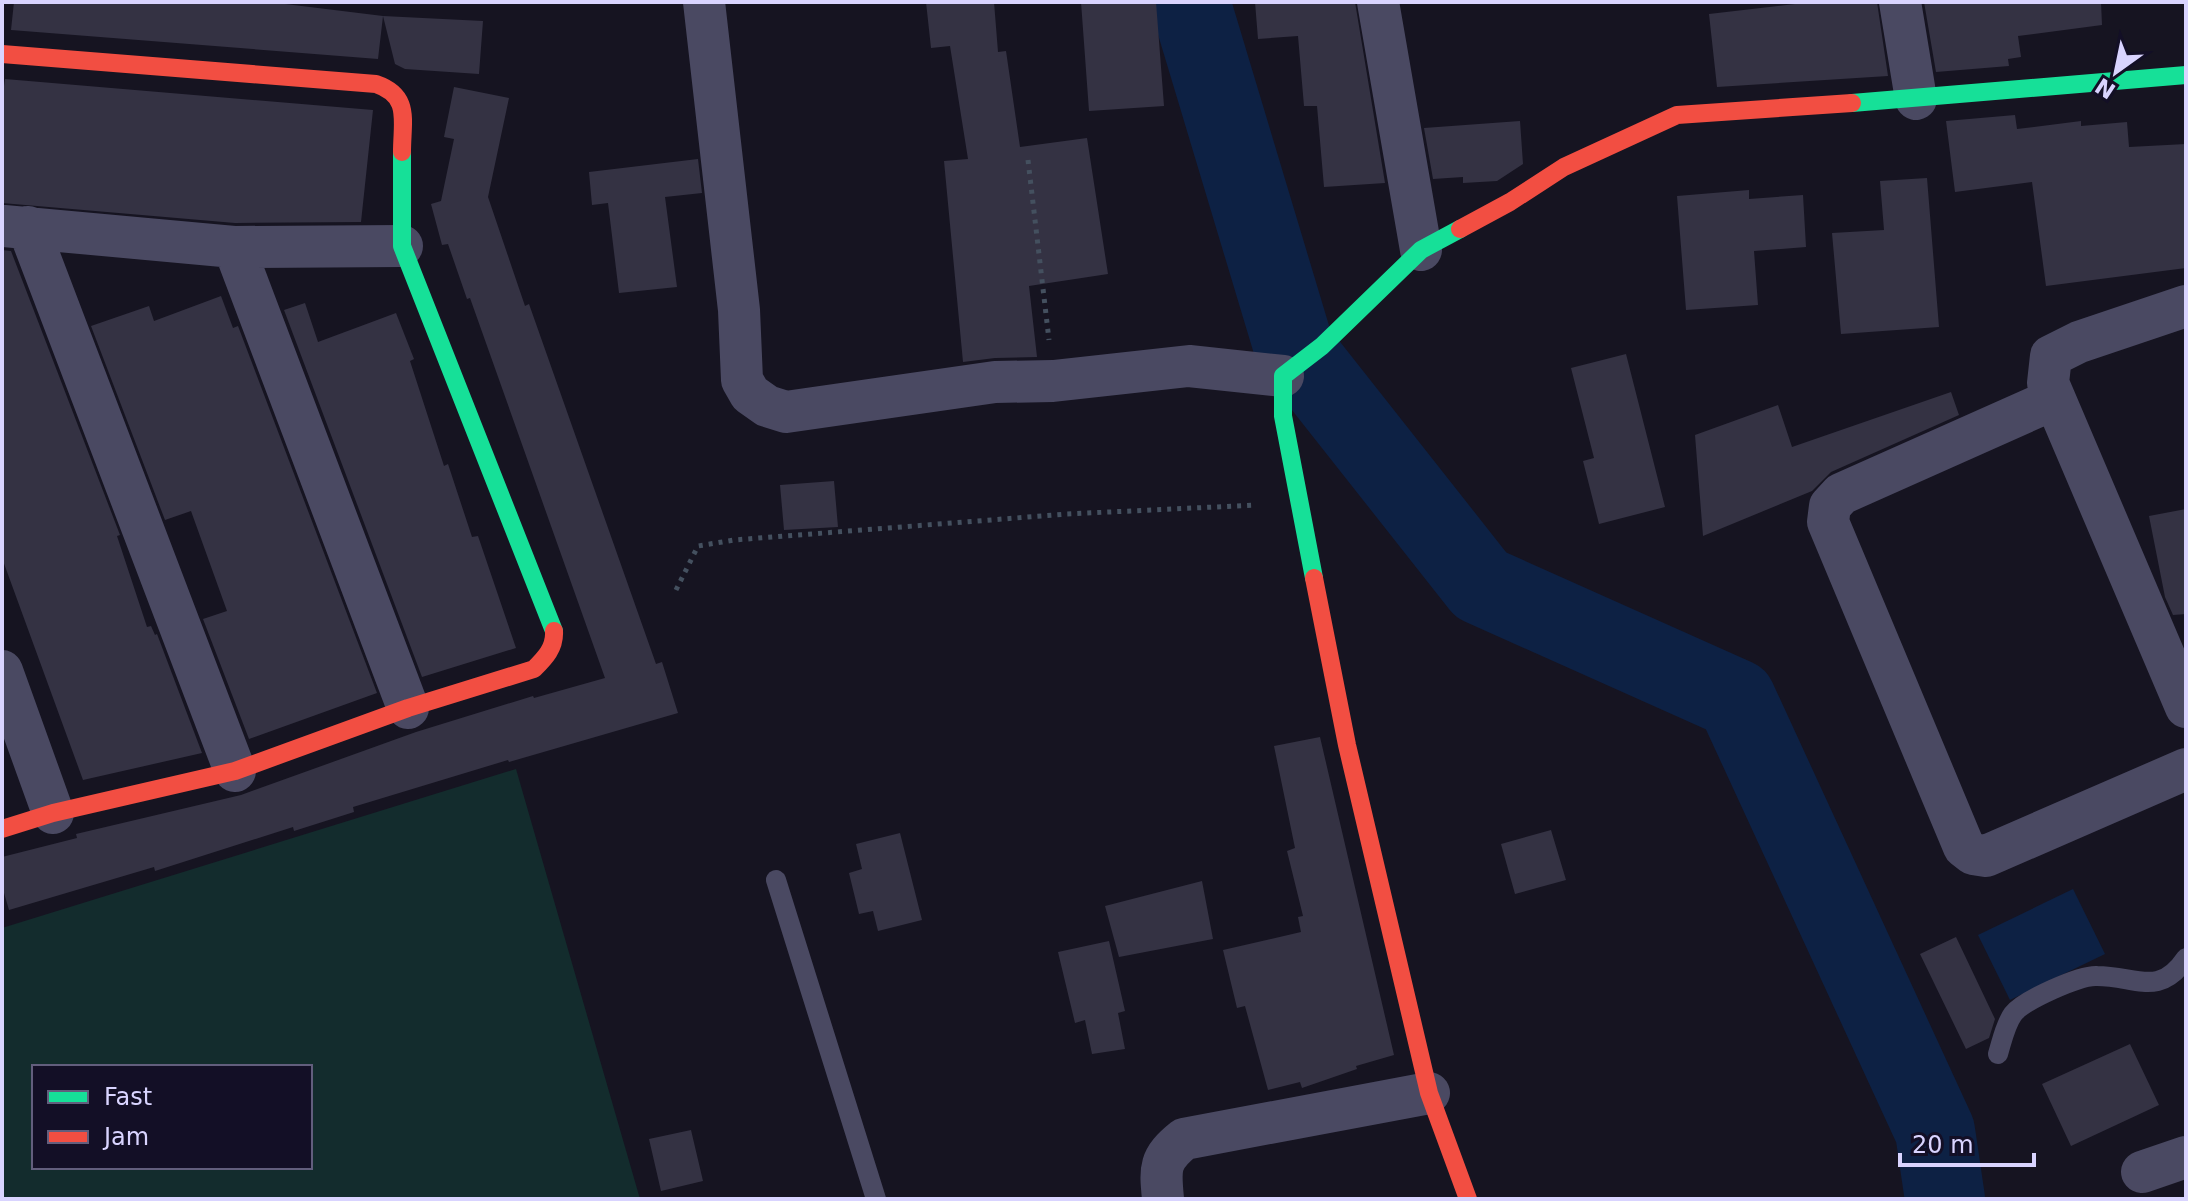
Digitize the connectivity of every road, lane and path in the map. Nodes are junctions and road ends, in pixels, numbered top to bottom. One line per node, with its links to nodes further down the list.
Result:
1 (704, 2): 14 (street)
2 (1378, 2): 11 (street)
3 (1900, 2): 6 (street)
4 (2, 54): 9 (street)
5 (2186, 75): 6 (street)
6 (1916, 99): 11 (street)
7 (1028, 160): 14 (path)
8 (15, 226): 10 (street); 22 (street)
9 (402, 246): 10 (street); 20 (street)
10 (234, 247): 20 (street)
11 (1421, 250): 13 (street)
12 (2186, 306): 15 (street)
13 (1292, 371): 14 (street); 16 (street)
14 (1053, 381)
15 (2054, 399): 19 (street); 21 (street)
16 (1298, 504): 17 (path); 28 (street)
17 (676, 590)
18 (2, 671): 23 (street)
19 (2186, 707)
20 (408, 708): 22 (street)
21 (2186, 769)
22 (235, 771): 23 (street)
23 (53, 813): 24 (street)
24 (2, 829)
25 (776, 880): 31 (lane)
26 (2186, 958): 27 (lane)
27 (1998, 1054)
28 (1429, 1093): 32 (street); 33 (street)
29 (2186, 1157): 30 (street)
30 (2142, 1172)
31 (876, 1199)
32 (1163, 1199)
33 (1468, 1199)

